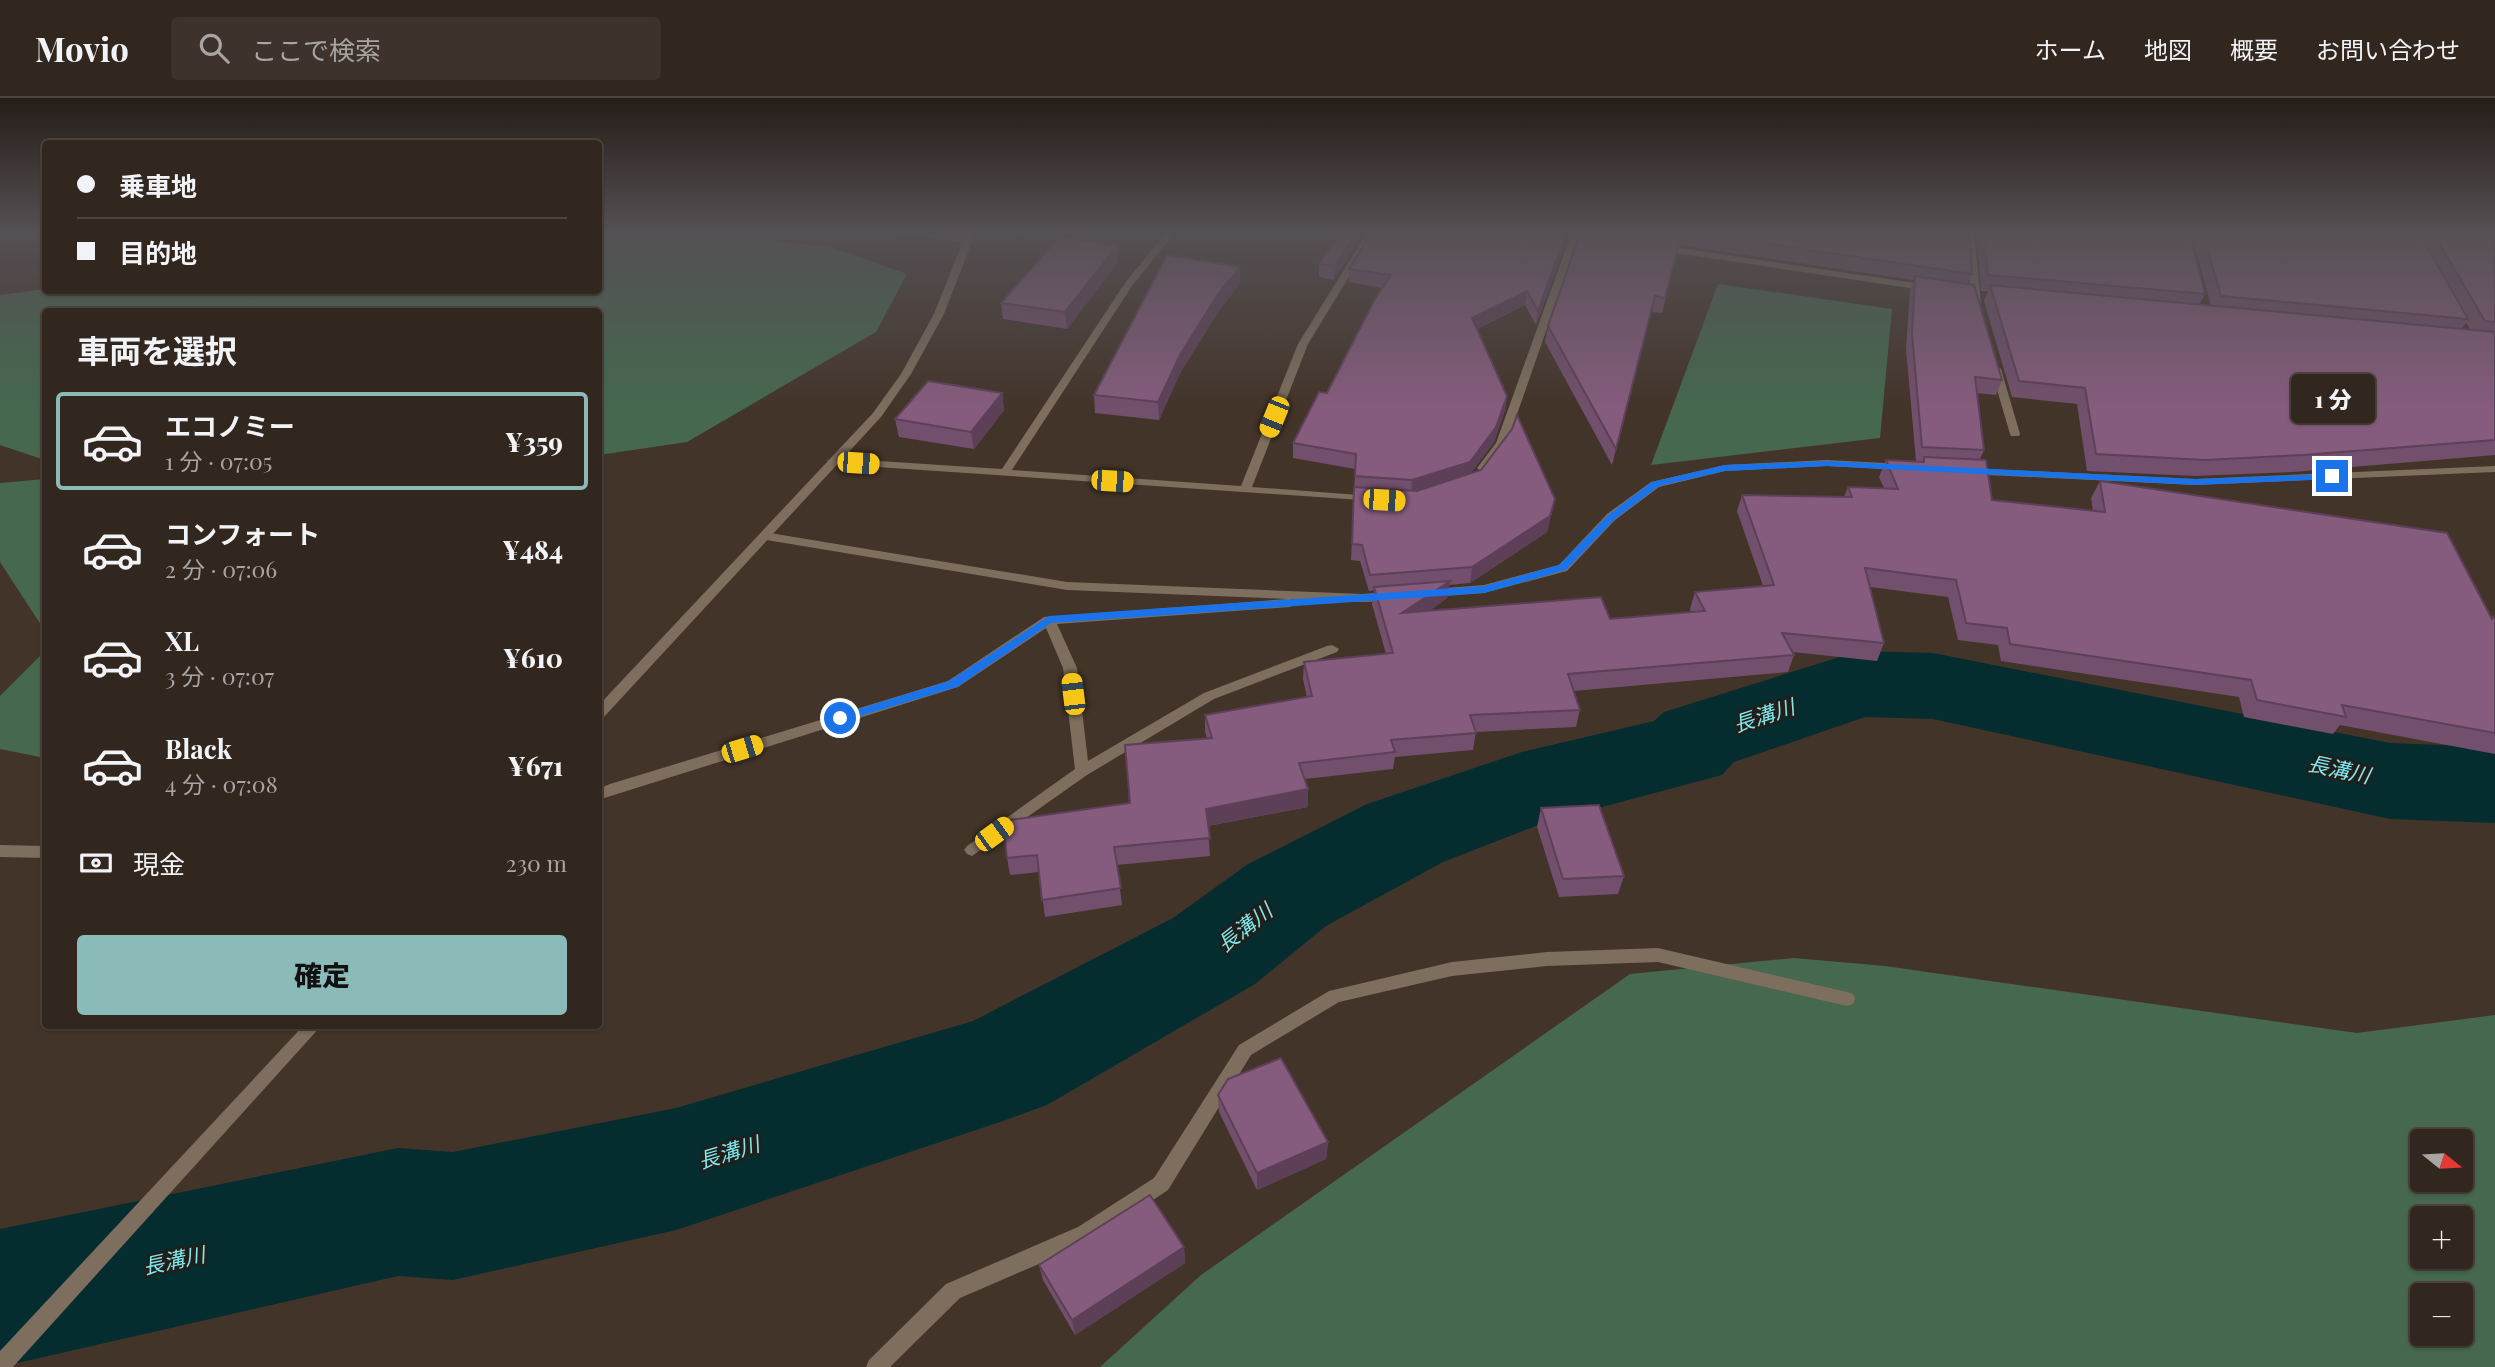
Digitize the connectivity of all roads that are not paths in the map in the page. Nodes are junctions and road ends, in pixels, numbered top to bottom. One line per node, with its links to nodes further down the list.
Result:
1 (949, 290): 14 (street)
2 (1125, 290): 18 (street)
3 (1336, 290): 20 (street)
4 (1555, 290): 19 (street)
5 (1942, 290): 7 (street)
6 (1974, 290): 9 (street)
7 (1947, 291)
8 (1960, 293): 9 (street)
9 (1974, 295): 10 (street); 11 (street)
10 (1987, 296)
11 (1981, 320)
12 (1992, 358): 13 (street)
13 (2015, 434)
14 (833, 461): 18 (street); 22 (street)
15 (1922, 468): 23 (street)
16 (2495, 469): 17 (street)
17 (1950, 470)
18 (1005, 473): 20 (street)
19 (1474, 481)
20 (1245, 490): 21 (street)
21 (1384, 500)
22 (764, 536): 25 (street); 28 (street)
23 (1416, 594)
24 (1402, 595): 25 (street)
25 (1361, 598): 26 (street)
26 (1049, 620): 29 (street); 30 (street)
27 (1332, 649): 29 (street)
28 (605, 704)
29 (1082, 771): 31 (street)
30 (602, 793)
31 (972, 850)
32 (0, 851): 33 (street)
33 (42, 852)
34 (1847, 999): 37 (street)
35 (310, 1029): 36 (street)
36 (0, 1366)
37 (876, 1367)

